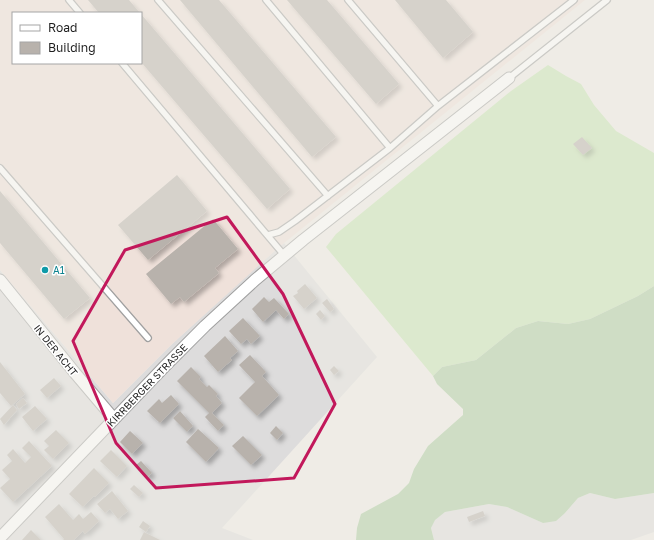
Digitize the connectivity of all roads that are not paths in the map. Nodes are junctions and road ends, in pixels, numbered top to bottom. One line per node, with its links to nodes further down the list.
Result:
1 (69, 0): 7 (lane)
2 (158, 0): 13 (lane)
3 (266, 0): 11 (lane)
4 (348, 0): 10 (lane)
5 (574, 0): 10 (lane)
6 (607, 0): 9 (lane)
7 (79, 12)
8 (123, 64): 14 (lane)
9 (509, 78): 15 (street, KIRRBERGER STRASSE)
10 (438, 106): 11 (lane)
11 (390, 148): 13 (lane)
12 (0, 168): 17 (lane)
13 (328, 196): 14 (lane)
14 (268, 235): 15 (lane)
15 (284, 255): 18 (street, KIRRBERGER STRASSE)
16 (0, 280): 18 (street, IN DER ACHT)
17 (148, 338)
18 (114, 419): 19 (street, KIRRBERGER STRASSE)
19 (0, 538)

